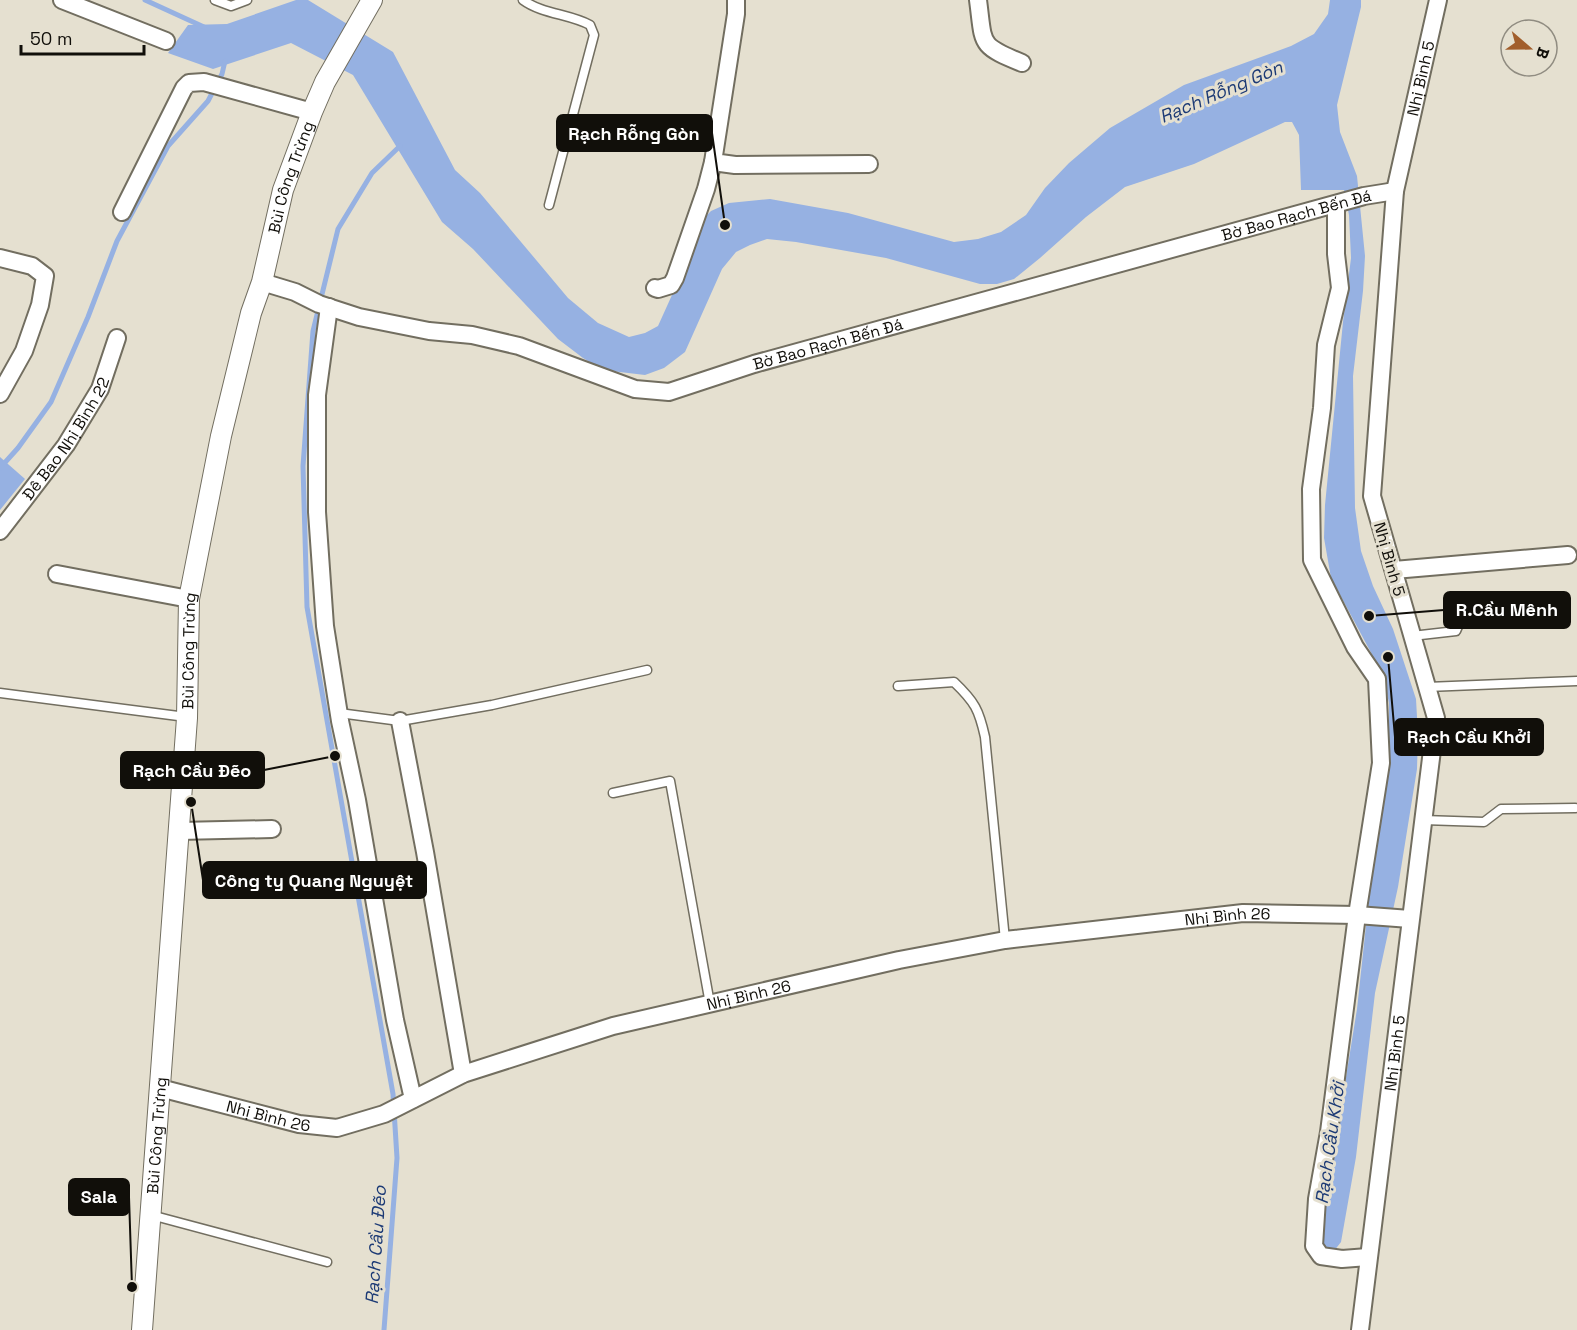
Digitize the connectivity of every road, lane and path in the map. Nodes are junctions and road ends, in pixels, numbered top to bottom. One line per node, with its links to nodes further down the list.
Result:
1 (62, 0): 9 (street)
2 (215, 0): 3 (lane)
3 (247, 0)
4 (372, 0): 11 (street, Bùi Công Trừng)
5 (523, 0): 16 (lane)
6 (736, 0): 12 (street)
7 (978, 0): 10 (street)
8 (1438, 0): 14 (street, Nhị Bình 5)
9 (166, 41)
10 (1022, 63)
11 (312, 112): 17 (street); 19 (street, Bùi Công Trừng)
12 (713, 162): 13 (street); 20 (street)
13 (869, 164)
14 (1395, 191): 15 (street, Bờ Bao Rạch Bến Đá); 26 (street, Nhị Bình 5)
15 (1340, 204): 21 (street, Bờ Bao Rạch Bến Đá); 44 (street)
16 (549, 205)
17 (122, 212)
18 (0, 258): 23 (street)
19 (262, 282): 21 (street, Bờ Bao Rạch Bến Đá); 28 (street, Bùi Công Trừng)
20 (655, 288)
21 (325, 306): 36 (street)
22 (117, 338): 24 (street, Đê Bao Nhị Bình 22)
23 (0, 394)
24 (0, 531)
25 (1568, 555): 26 (street)
26 (1394, 570): 30 (street, Nhị Bình 5)
27 (57, 574): 28 (street)
28 (189, 599): 37 (street, Bùi Công Trừng)
29 (1552, 605): 30 (lane)
30 (1412, 636): 34 (street, Nhị Bình 5)
31 (647, 670): 38 (lane)
32 (1577, 681): 34 (lane)
33 (898, 686): 46 (lane)
34 (1427, 687): 41 (street, Nhị Bình 5)
35 (0, 693): 37 (lane)
36 (339, 713): 38 (lane); 50 (street)
37 (187, 718): 43 (street, Bùi Công Trừng)
38 (400, 721): 48 (street)
39 (613, 793): 47 (lane)
40 (1575, 808): 41 (lane)
41 (1423, 820): 45 (street, Nhị Bình 5)
42 (272, 830): 43 (street)
43 (179, 831): 49 (street, Bùi Công Trừng)
44 (1360, 915): 45 (street, Nhị Bình 26); 46 (street, Nhị Bình 26); 52 (street)
45 (1404, 919): 52 (street, Nhị Bình 5)
46 (1005, 940): 47 (street, Nhị Bình 26)
47 (710, 1004): 48 (street, Nhị Bình 26)
48 (463, 1074): 50 (street, Nhị Bình 26)
49 (160, 1088): 50 (street, Nhị Bình 26); 51 (street, Bùi Công Trừng)
50 (409, 1102)
51 (151, 1215): 53 (lane); 54 (street, Bùi Công Trừng)
52 (1368, 1257): 55 (street, Nhị Bình 5)
53 (327, 1262)
54 (142, 1330)
55 (1360, 1330)

